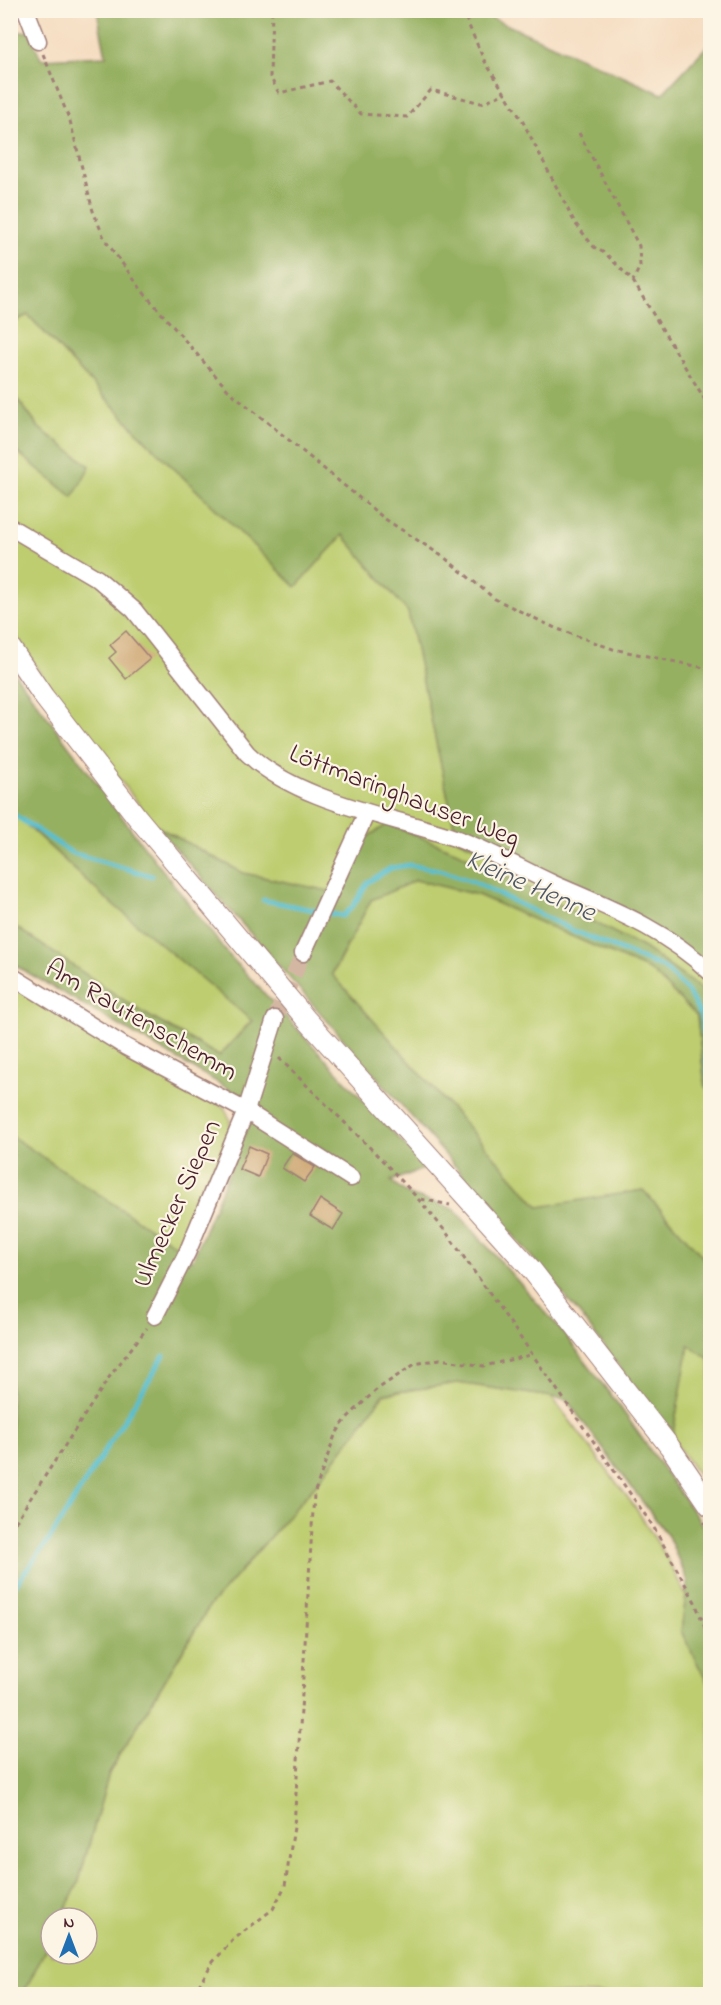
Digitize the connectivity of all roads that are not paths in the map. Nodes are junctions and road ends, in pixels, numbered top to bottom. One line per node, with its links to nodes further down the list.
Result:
1 (26, 10): 2 (street)
2 (38, 41)
3 (10, 527): 5 (street, Löttmaringhauser Weg)
4 (10, 647): 13 (main road)
5 (367, 812): 6 (street); 7 (street, Löttmaringhauser Weg)
6 (303, 953)
7 (711, 972)
8 (10, 975): 10 (street, Am Rautenschemm)
9 (274, 1019): 10 (street, Ulmecker Siepen)
10 (246, 1111): 11 (street, Ulmecker Siepen); 12 (street, Ulmecker Siepen)
11 (351, 1178)
12 (155, 1316)
13 (711, 1506)

